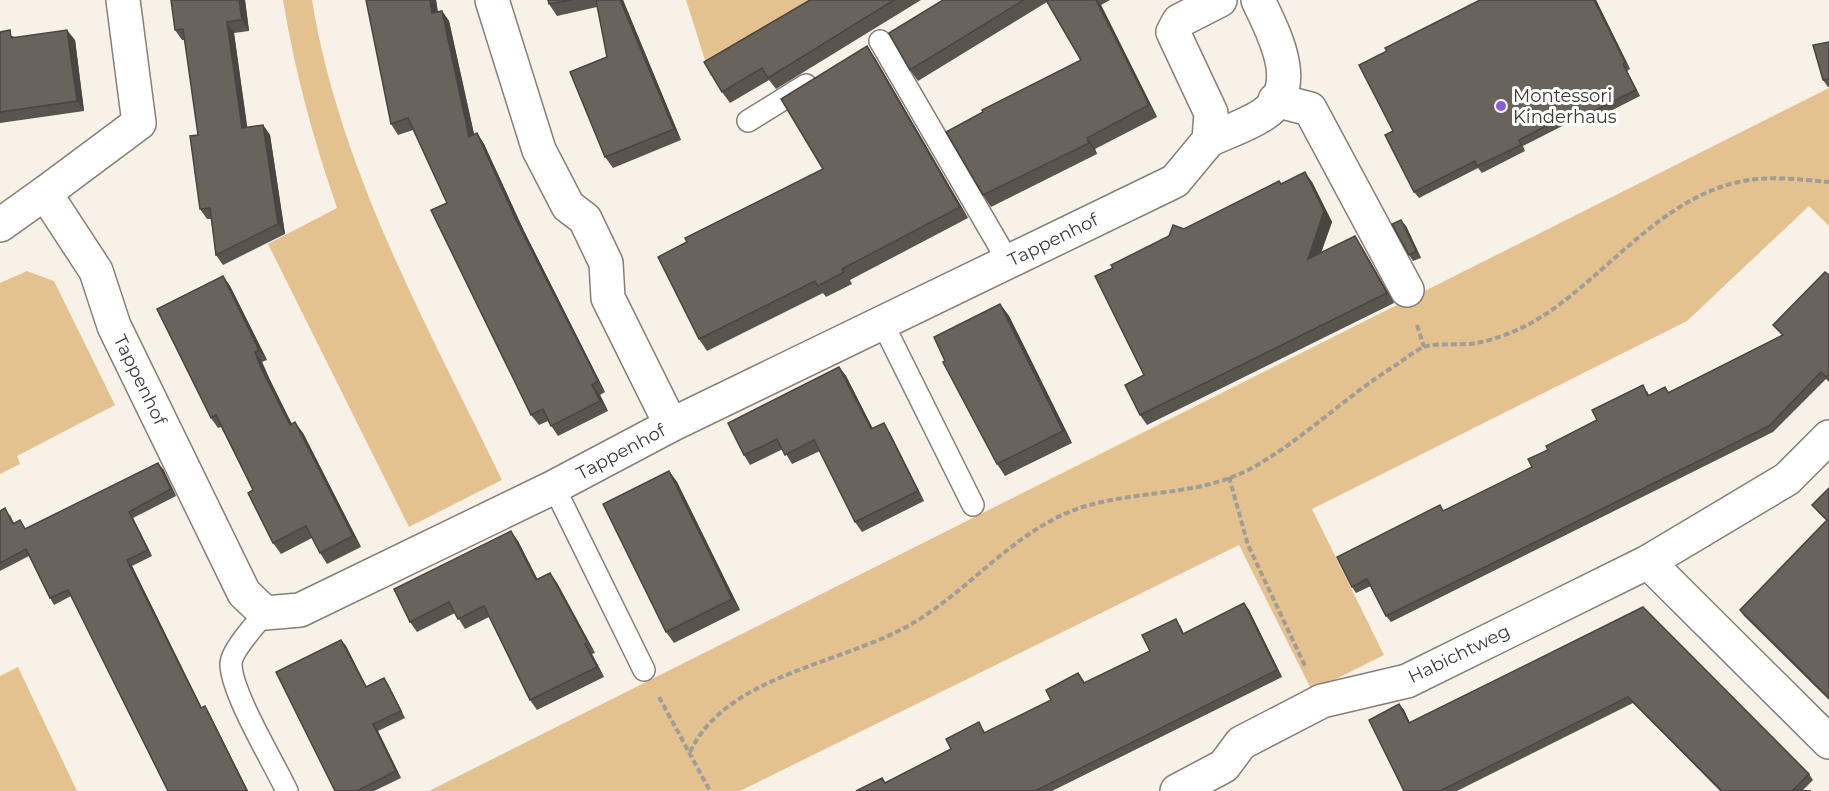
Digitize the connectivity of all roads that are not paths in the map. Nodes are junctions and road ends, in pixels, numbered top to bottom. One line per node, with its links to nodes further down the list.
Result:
1 (123, 0): 12 (street)
2 (492, 0): 17 (street)
3 (1221, 0): 11 (street)
4 (1258, 0): 9 (street)
5 (898, 29): 6 (lane)
6 (880, 40): 7 (lane); 14 (lane)
7 (859, 53)
8 (819, 78): 10 (lane)
9 (1275, 100): 11 (street, Tappenhof); 15 (street)
10 (748, 121)
11 (1209, 140): 14 (street, Tappenhof)
12 (45, 193): 13 (street); 22 (street, Tappenhof)
13 (0, 225)
14 (1008, 261): 16 (street, Tappenhof)
15 (1407, 290)
16 (882, 322): 17 (street, Tappenhof); 20 (lane)
17 (671, 425): 19 (street, Tappenhof)
18 (1829, 437): 21 (street, Habichtweg)
19 (554, 487): 22 (street, Tappenhof); 23 (lane)
20 (973, 506)
21 (1648, 562): 24 (street); 26 (street, Habichtweg)
22 (265, 613): 25 (lane)
23 (644, 670)
24 (1829, 742)
25 (287, 791)
26 (1177, 791)

